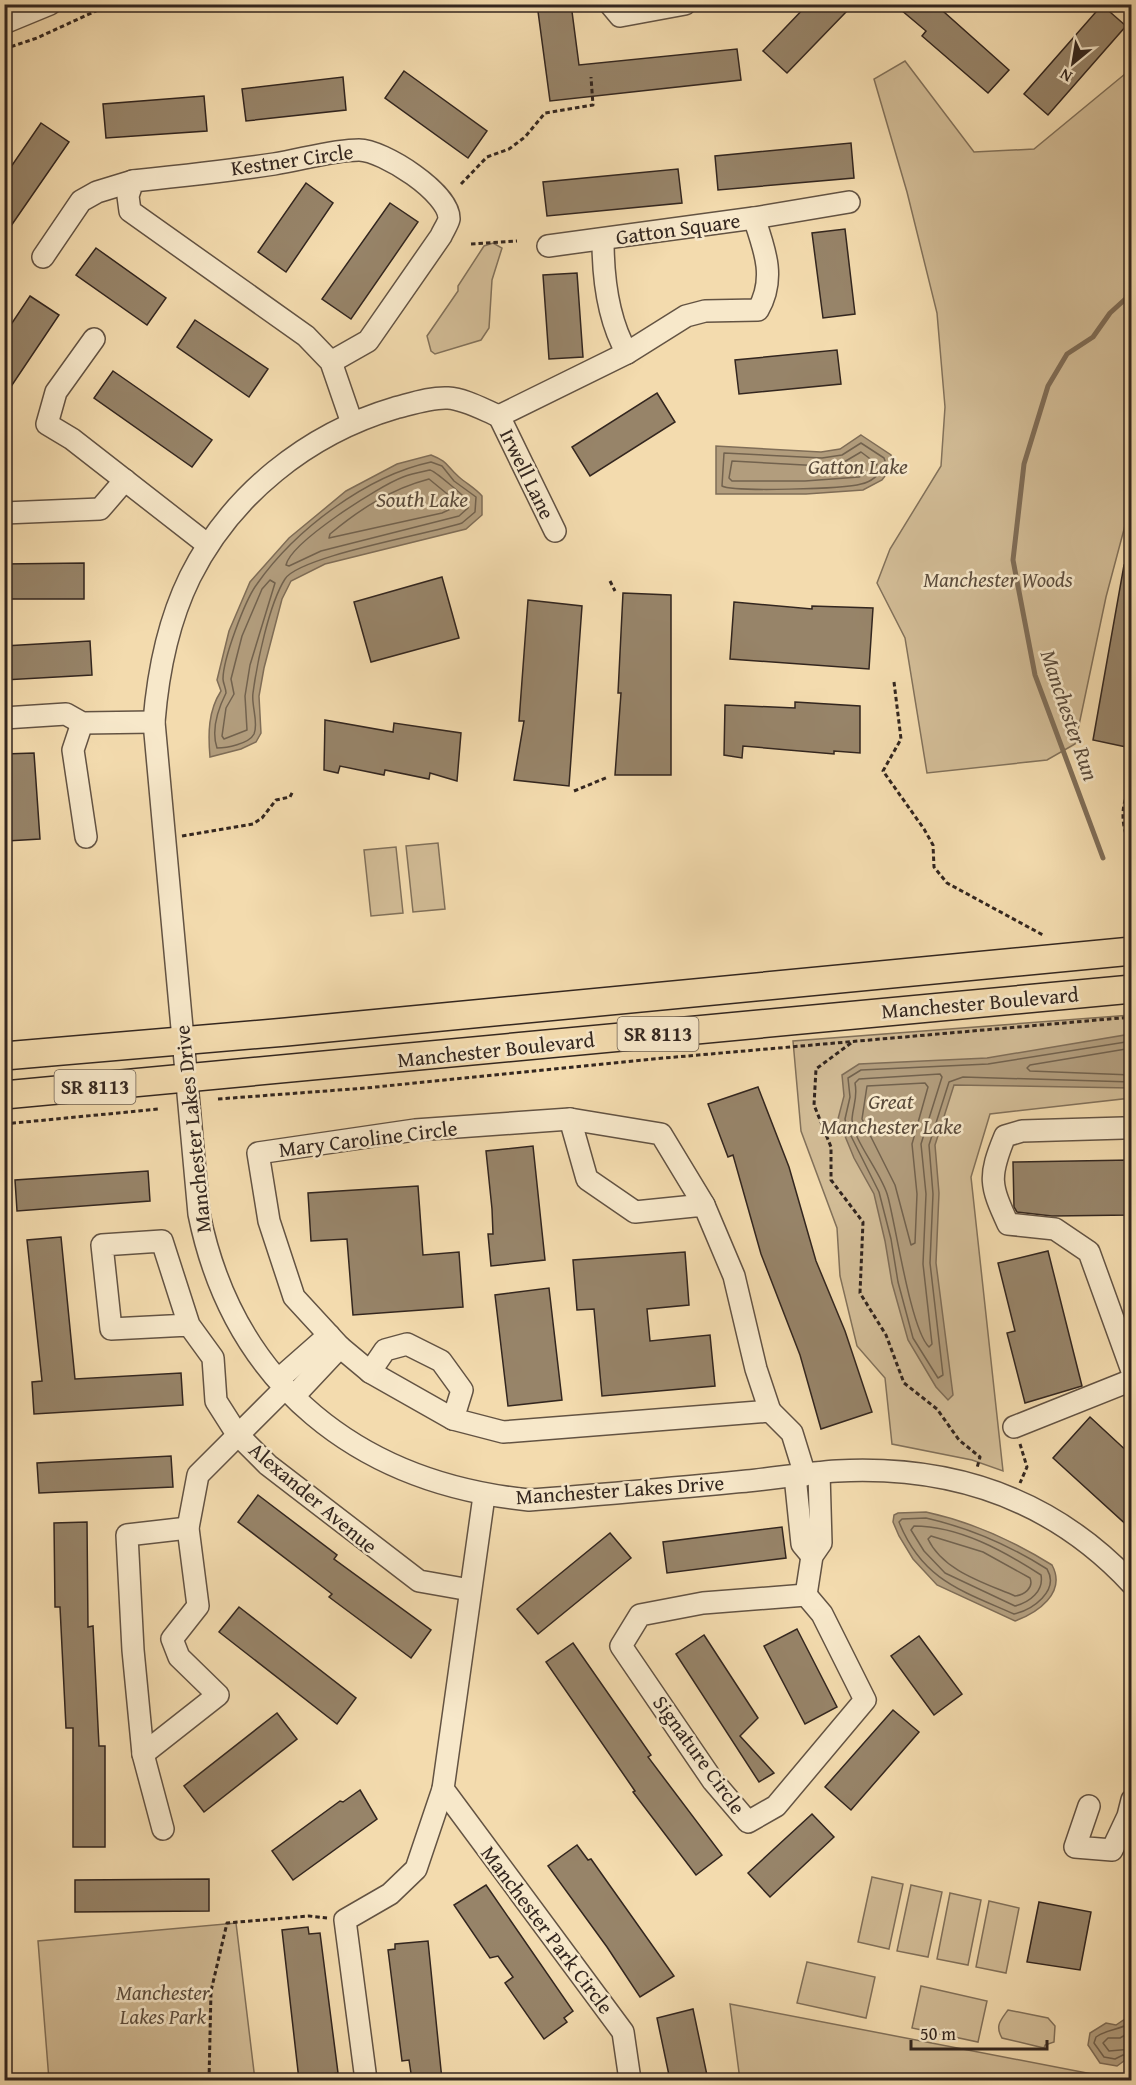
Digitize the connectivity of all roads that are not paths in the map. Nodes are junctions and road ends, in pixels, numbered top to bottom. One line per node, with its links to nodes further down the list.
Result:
1 (50, 4): 4 (street)
2 (610, 4): 3 (street)
3 (685, 4)
4 (4, 22)
5 (133, 181): 10 (street, Kestner Circle); 13 (street); 13 (street, Kestner Circle)
6 (849, 202): 7 (street, Gatton Square)
7 (754, 219): 8 (street, Gatton Square); 12 (street, Gatton Square)
8 (603, 240): 9 (street, Gatton Square); 12 (street, Gatton Square)
9 (548, 246)
10 (43, 257)
11 (94, 339): 16 (street)
12 (627, 353): 14 (street, Gatton Square)
13 (331, 362): 15 (street)
14 (499, 416): 15 (street, Manchester Lakes Drive); 18 (street, Irwell Lane)
15 (352, 423): 19 (street, Manchester Lakes Drive)
16 (125, 480): 17 (street); 19 (street)
17 (4, 513)
18 (555, 531)
19 (208, 545): 21 (street, Manchester Lakes Drive)
20 (4, 718): 22 (street)
21 (154, 722): 22 (street); 26 (street, Manchester Lakes Drive)
22 (82, 723): 23 (street)
23 (86, 837)
24 (1131, 951): 26 (main road, Manchester Boulevard / SR 8113)
25 (1131, 989): 28 (main road, Manchester Boulevard / SR 8113)
26 (182, 1041): 27 (main road, Manchester Boulevard / SR 8113); 28 (street, Manchester Lakes Drive)
27 (4, 1056)
28 (186, 1078): 29 (main road, Manchester Boulevard / SR 8113); 38 (street, Manchester Lakes Drive)
29 (4, 1095)
30 (570, 1119): 32 (street, Mary Caroline Circle); 32 (street); 34 (street, Mary Caroline Circle)
31 (1124, 1128): 35 (street)
32 (704, 1205): 39 (street, Mary Caroline Circle)
33 (189, 1325): 33 (street, Alexander Avenue); 42 (street, Alexander Avenue)
34 (334, 1341): 36 (street, Mary Caroline Circle); 38 (street)
35 (1131, 1371)
36 (370, 1372): 40 (street, Mary Caroline Circle); 40 (street)
37 (1131, 1380): 41 (street)
38 (286, 1388): 42 (street); 44 (street, Manchester Lakes Drive)
39 (770, 1411): 40 (street, Mary Caroline Circle); 43 (street, Mary Caroline Circle)
40 (453, 1419)
41 (1014, 1427)
42 (237, 1434): 45 (street); 47 (street, Alexander Avenue)
43 (806, 1475): 44 (street, Manchester Lakes Drive); 46 (street, Manchester Lakes Drive); 48 (street)
44 (484, 1496): 47 (street)
45 (188, 1528): 49 (street); 49 (street)
46 (1131, 1584)
47 (470, 1590): 50 (street)
48 (806, 1595): 48 (street, Signature Circle)
49 (143, 1754): 53 (street)
50 (442, 1789): 54 (street); 55 (street, Manchester Park Circle)
51 (1131, 1800): 52 (street)
52 (1089, 1806)
53 (163, 1829)
54 (366, 2080)
55 (630, 2080)

